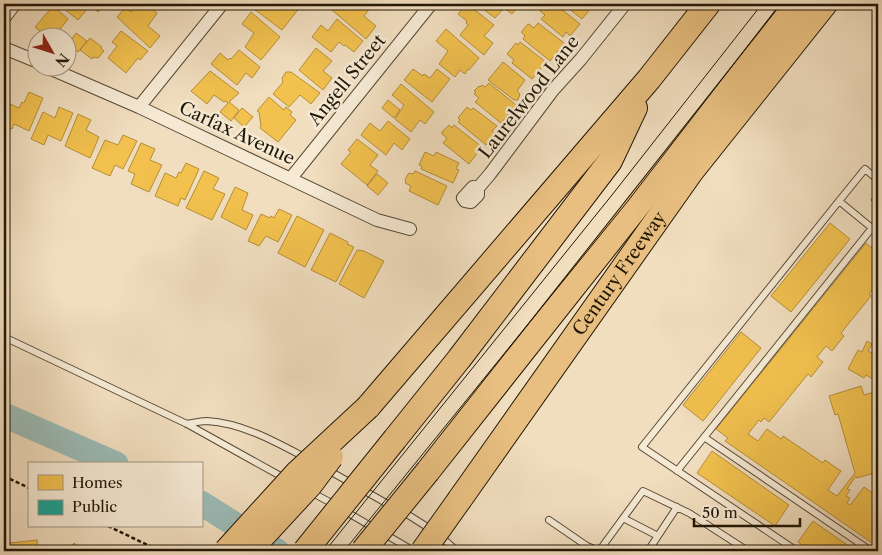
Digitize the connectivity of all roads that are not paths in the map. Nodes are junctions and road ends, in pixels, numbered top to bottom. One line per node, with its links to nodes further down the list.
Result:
1 (15, 4): 8 (street)
2 (222, 4): 13 (street)
3 (431, 4): 15 (street, Angell Street)
4 (625, 4): 17 (street, Laurelwood Lane)
5 (708, 4): 12 (highway)
6 (797, 4): 25 (highway)
7 (825, 4): 14 (highway, Century Freeway)
8 (4, 18)
9 (4, 48): 10 (street)
10 (28, 58)
11 (72, 78): 13 (street, Carfax Avenue)
12 (649, 79): 23 (highway); 34 (highway, bridge)
13 (139, 107): 15 (street, Carfax Avenue)
14 (691, 172): 25 (highway); 37 (highway, Century Freeway, bridge)
15 (291, 178): 20 (street, Carfax Avenue)
16 (878, 180): 18 (lane)
17 (478, 188)
18 (839, 201): 19 (lane); 27 (lane)
19 (872, 228): 21 (lane); 26 (lane)
20 (410, 229)
21 (878, 233)
22 (4, 337): 24 (lane)
23 (368, 408): 32 (highway, bridge); 33 (highway, bridge)
24 (187, 424): 36 (lane); 38 (lane)
25 (464, 427): 35 (highway, bridge)
26 (704, 436): 27 (lane); 43 (lane)
27 (677, 471): 42 (lane)
28 (677, 507): 29 (lane); 31 (lane); 41 (lane)
29 (623, 518): 31 (lane); 39 (lane)
30 (549, 520): 39 (lane)
31 (658, 536): 40 (lane)
32 (226, 551)
33 (249, 551)
34 (305, 551)
35 (363, 551)
36 (414, 551)
37 (423, 551)
38 (457, 551)
39 (599, 551)
40 (648, 551)
41 (748, 551)
42 (797, 551)
43 (871, 551)

